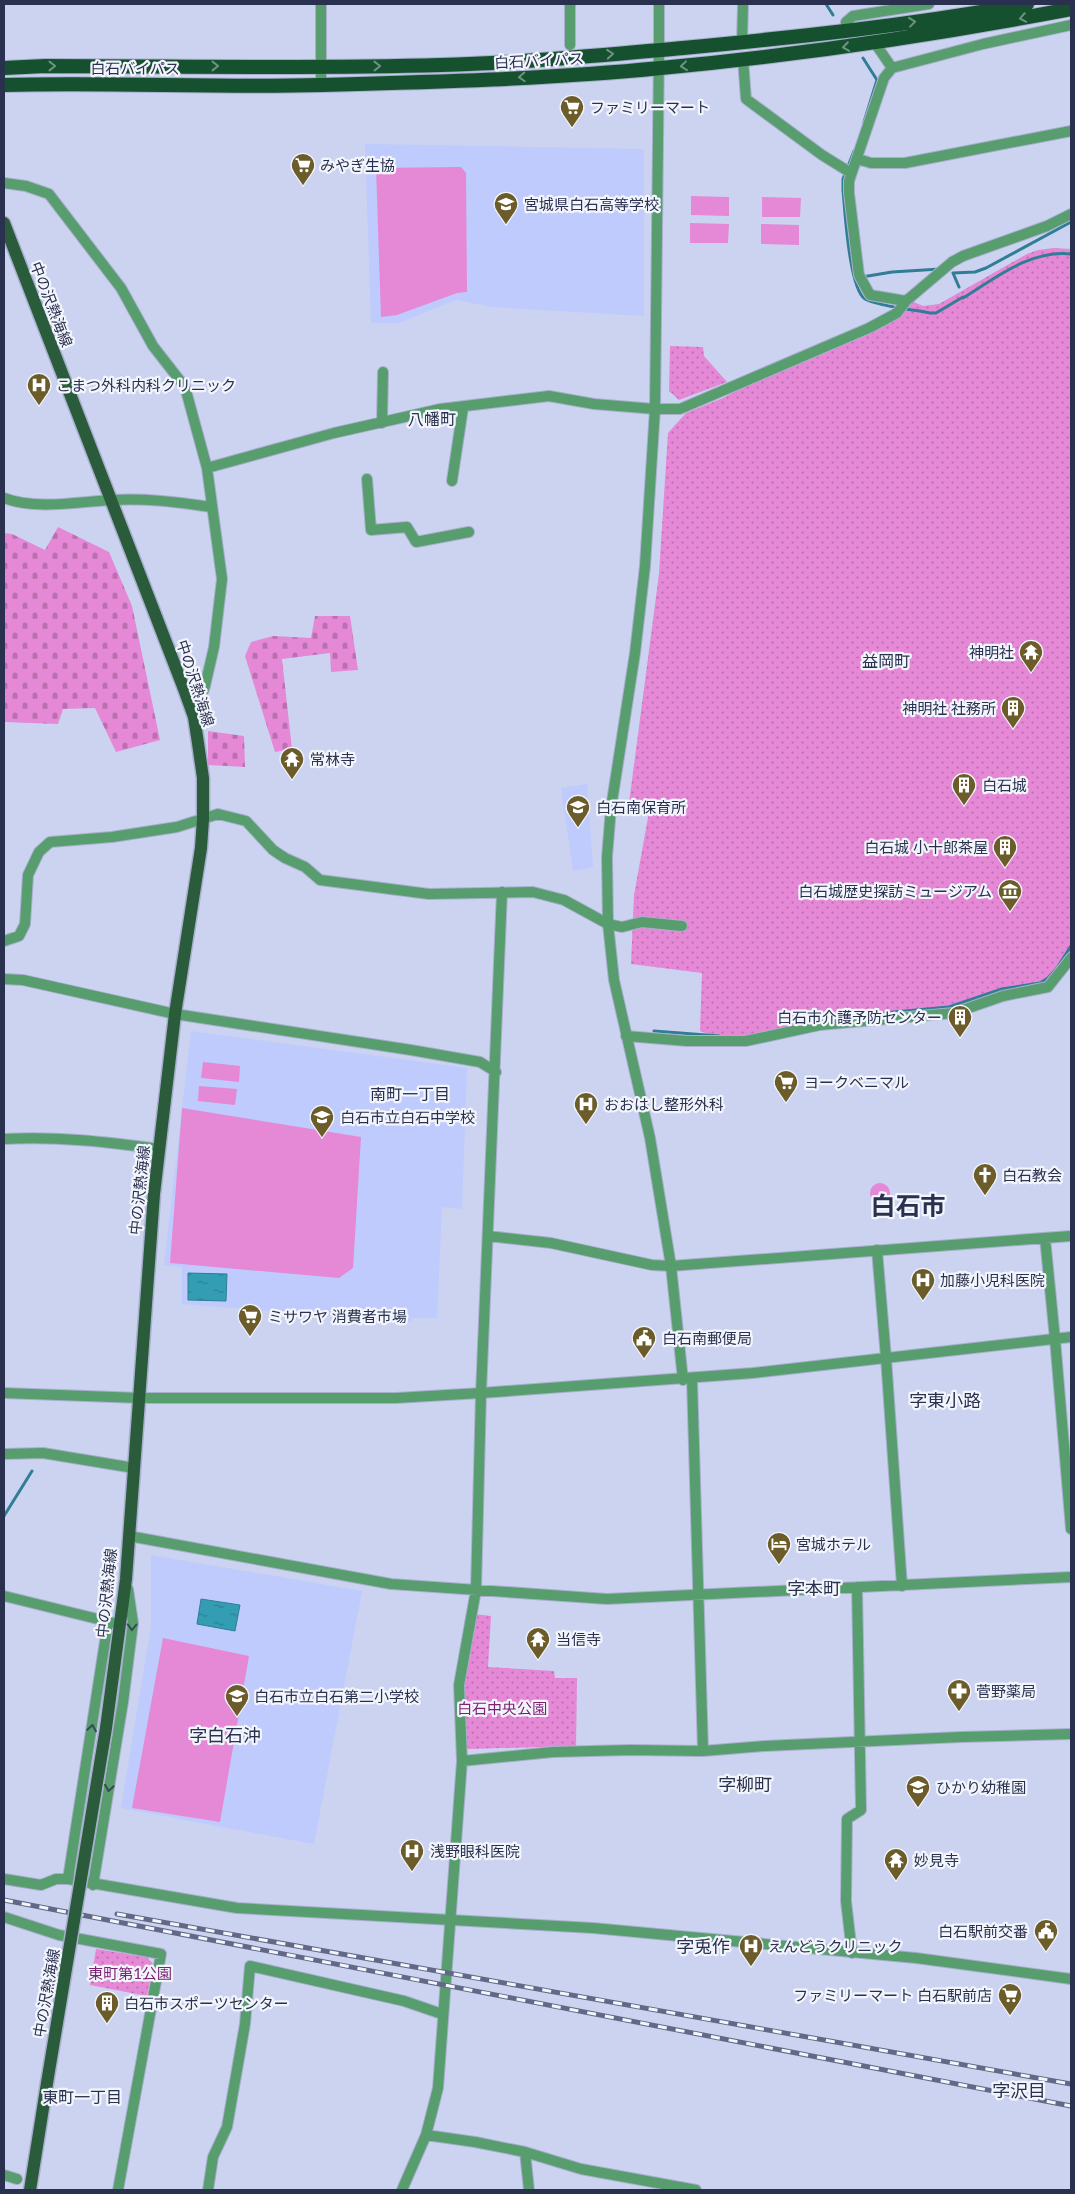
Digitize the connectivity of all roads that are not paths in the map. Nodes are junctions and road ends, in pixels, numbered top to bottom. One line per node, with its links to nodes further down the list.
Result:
1 (321, 4): 15 (street)
2 (570, 4): 12 (street)
3 (659, 4): 13 (street)
4 (743, 4): 10 (street)
5 (923, 4): 9 (street)
6 (1026, 4): 9 (highway, 白石バイパス, one-way to 6)
7 (1071, 9): 11 (highway, 白石バイパス, one-way to 11)
8 (1071, 25): 18 (street)
9 (846, 31): 10 (highway, 白石バイパス)
10 (742, 42): 13 (highway, 白石バイパス)
11 (875, 43): 14 (highway, 白石バイパス, one-way to 14); 18 (street)
12 (570, 45)
13 (659, 50): 15 (highway, 白石バイパス, one-way to 13); 17 (street)
14 (743, 59): 17 (highway, 白石バイパス, one-way to 17); 23 (street)
15 (321, 67): 16 (highway, 白石バイパス, one-way to 15); 20 (street)
16 (4, 68)
17 (659, 68): 20 (highway, 白石バイパス, one-way to 20); 30 (street)
18 (892, 68): 22 (street)
19 (4, 85): 20 (highway, 白石バイパス)
20 (322, 85)
21 (1071, 131): 22 (street)
22 (858, 159): 23 (street)
23 (847, 171): 27 (street)
24 (4, 183): 32 (street)
25 (1071, 214): 27 (street)
26 (4, 223): 36 (main road, 中の沢熱海線)
27 (905, 302): 30 (street)
28 (383, 372): 31 (street)
29 (463, 408): 30 (street); 31 (street); 34 (street)
30 (655, 410): 42 (street)
31 (382, 423): 32 (street)
32 (207, 468): 37 (street)
33 (367, 479): 38 (street)
34 (452, 481)
35 (4, 498): 36 (street)
36 (111, 500): 37 (street); 39 (main road, 中の沢熱海線)
37 (211, 507): 39 (street)
38 (469, 532)
39 (194, 717): 40 (main road, 中の沢熱海線)
40 (203, 819): 41 (street); 44 (street); 47 (main road, 中の沢熱海線)
41 (502, 892): 42 (street); 49 (street)
42 (608, 924): 43 (street); 48 (street)
43 (682, 926)
44 (4, 940)
45 (1071, 958): 48 (street)
46 (4, 980): 47 (street)
47 (175, 1014): 49 (street); 51 (main road, 中の沢熱海線)
48 (626, 1036): 56 (street)
49 (496, 1072): 52 (street)
50 (4, 1139): 51 (street)
51 (160, 1149): 63 (main road, 中の沢熱海線)
52 (488, 1236): 56 (street); 62 (street)
53 (1071, 1236): 54 (street)
54 (1045, 1238): 55 (street); 58 (street)
55 (877, 1250): 56 (street); 59 (street)
56 (671, 1266): 60 (street)
57 (1071, 1337): 58 (street)
58 (1055, 1339): 59 (street); 66 (street)
59 (886, 1358): 60 (street); 70 (street)
60 (687, 1379): 62 (street); 74 (street)
61 (4, 1393): 63 (street)
62 (481, 1393): 63 (street); 72 (street)
63 (140, 1398): 65 (main road, 中の沢熱海線)
64 (4, 1454): 65 (street)
65 (134, 1468): 67 (main road, 中の沢熱海線)
66 (1071, 1529)
67 (129, 1536): 69 (main road, 中の沢熱海線); 72 (street)
68 (1071, 1577): 70 (street)
69 (126, 1578): 75 (main road, 中の沢熱海線); 82 (street, one-way to 82)
70 (902, 1586): 71 (street)
71 (857, 1587): 74 (street); 77 (street)
72 (476, 1590): 74 (street); 79 (street)
73 (4, 1596): 75 (street)
74 (699, 1596): 78 (street)
75 (114, 1623): 81 (street, one-way to 75); 92 (main road, 中の沢熱海線, bridge)
76 (1071, 1734): 77 (street)
77 (860, 1743): 78 (street); 85 (street)
78 (703, 1751): 79 (street)
79 (462, 1762): 84 (street)
80 (4, 1879): 81 (street)
81 (68, 1880): 82 (street)
82 (93, 1885): 84 (street)
83 (4, 1917): 93 (street)
84 (450, 1919): 85 (street); 87 (street)
85 (852, 1953): 86 (street)
86 (1071, 1979)
87 (442, 2014): 88 (street); 94 (street)
88 (426, 2135): 89 (street); 95 (street)
89 (525, 2152): 96 (street); 97 (street)
90 (4, 2176): 91 (street)
91 (17, 2179)
92 (30, 2190)
93 (118, 2190)
94 (208, 2190)
95 (402, 2190)
96 (529, 2190)
97 (696, 2190)

